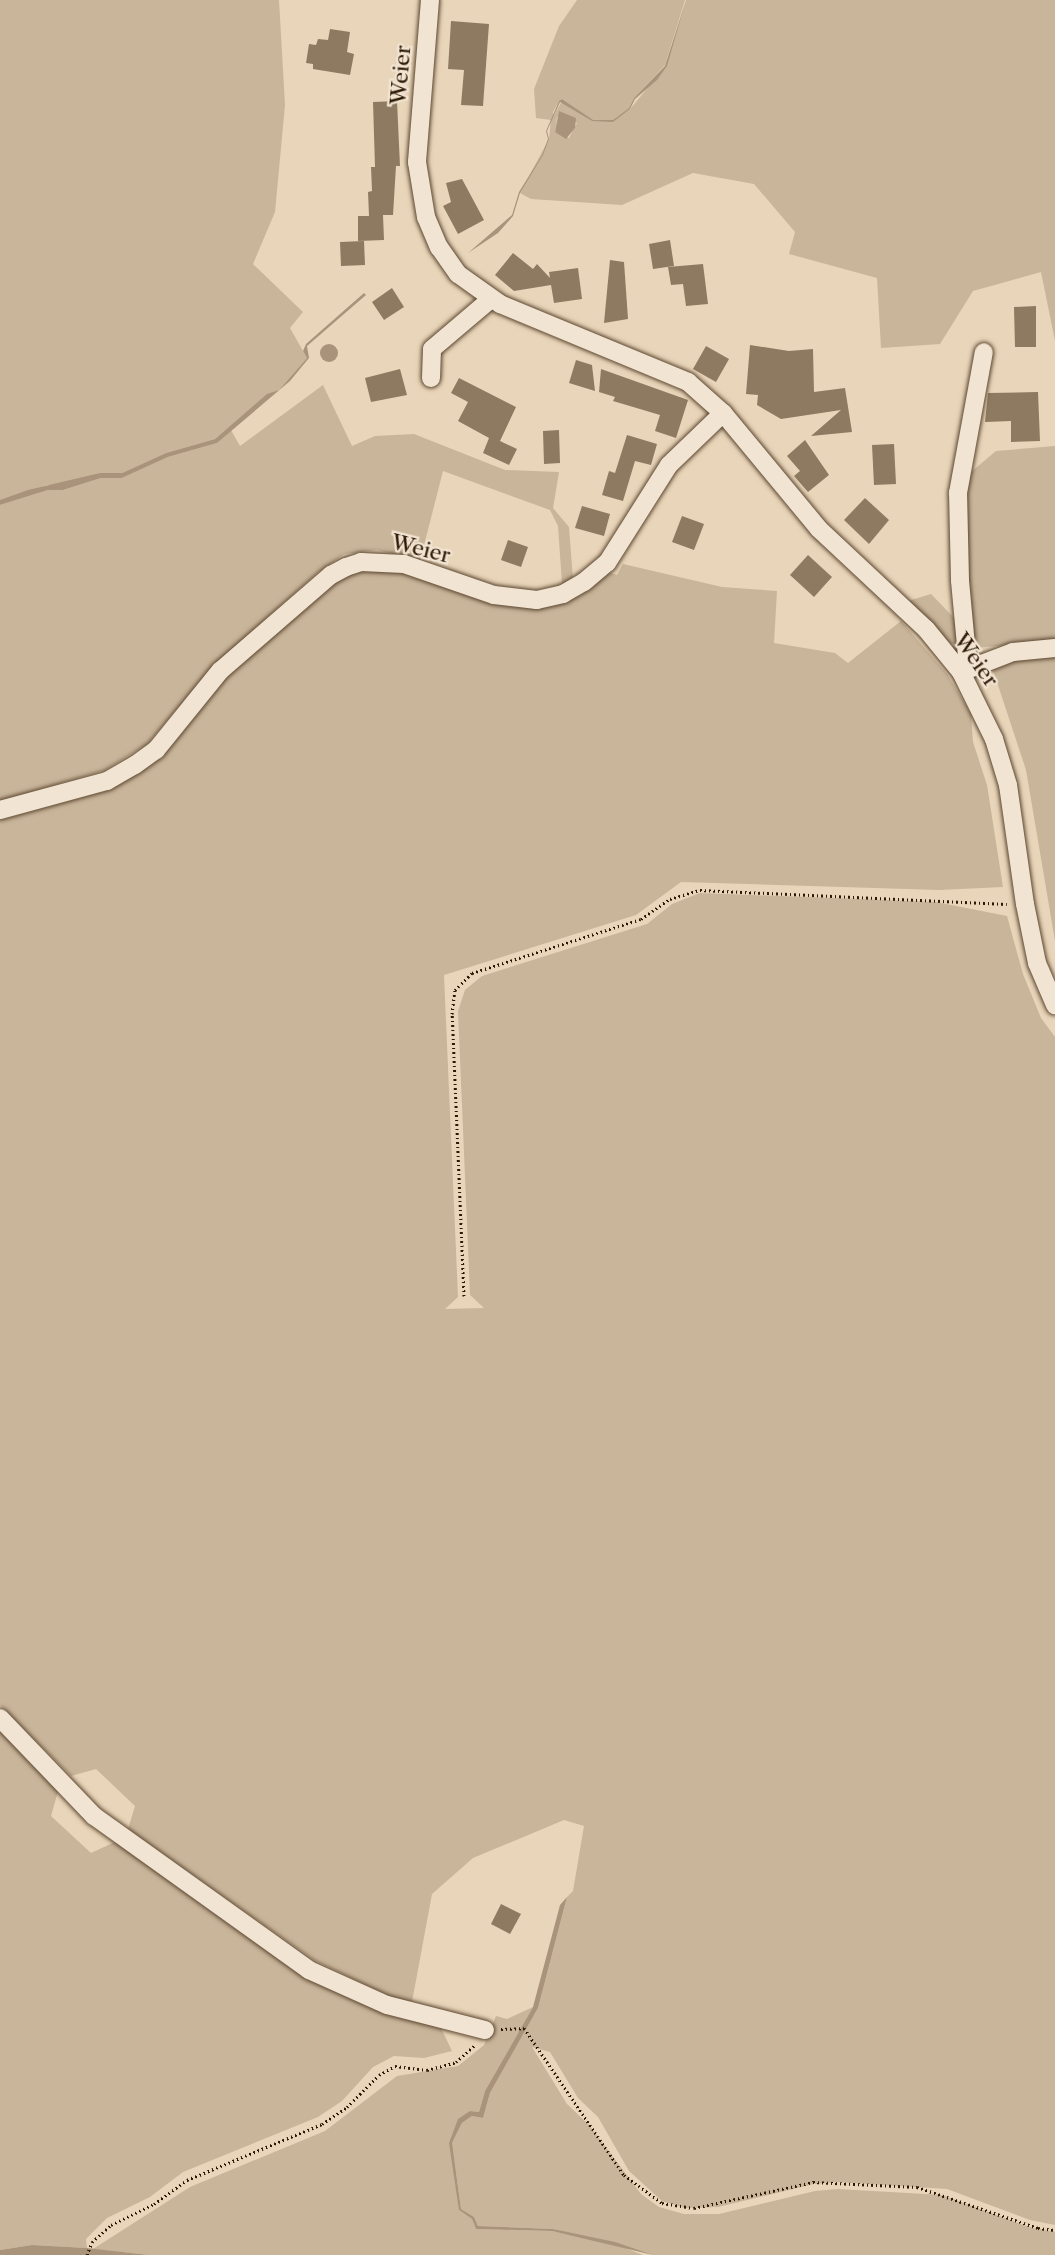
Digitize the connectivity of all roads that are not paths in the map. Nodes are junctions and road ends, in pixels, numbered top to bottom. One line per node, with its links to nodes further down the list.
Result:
1 (430, 0): 2 (street, Weier)
2 (491, 299): 4 (street); 5 (street, Weier)
3 (984, 352): 7 (street)
4 (431, 378)
5 (723, 413): 7 (street, Weier); 8 (street, Weier)
6 (1055, 648): 7 (street)
7 (965, 669): 9 (street, Weier)
8 (0, 810)
9 (1055, 1005)
10 (0, 1718): 11 (street)
11 (485, 2030)

